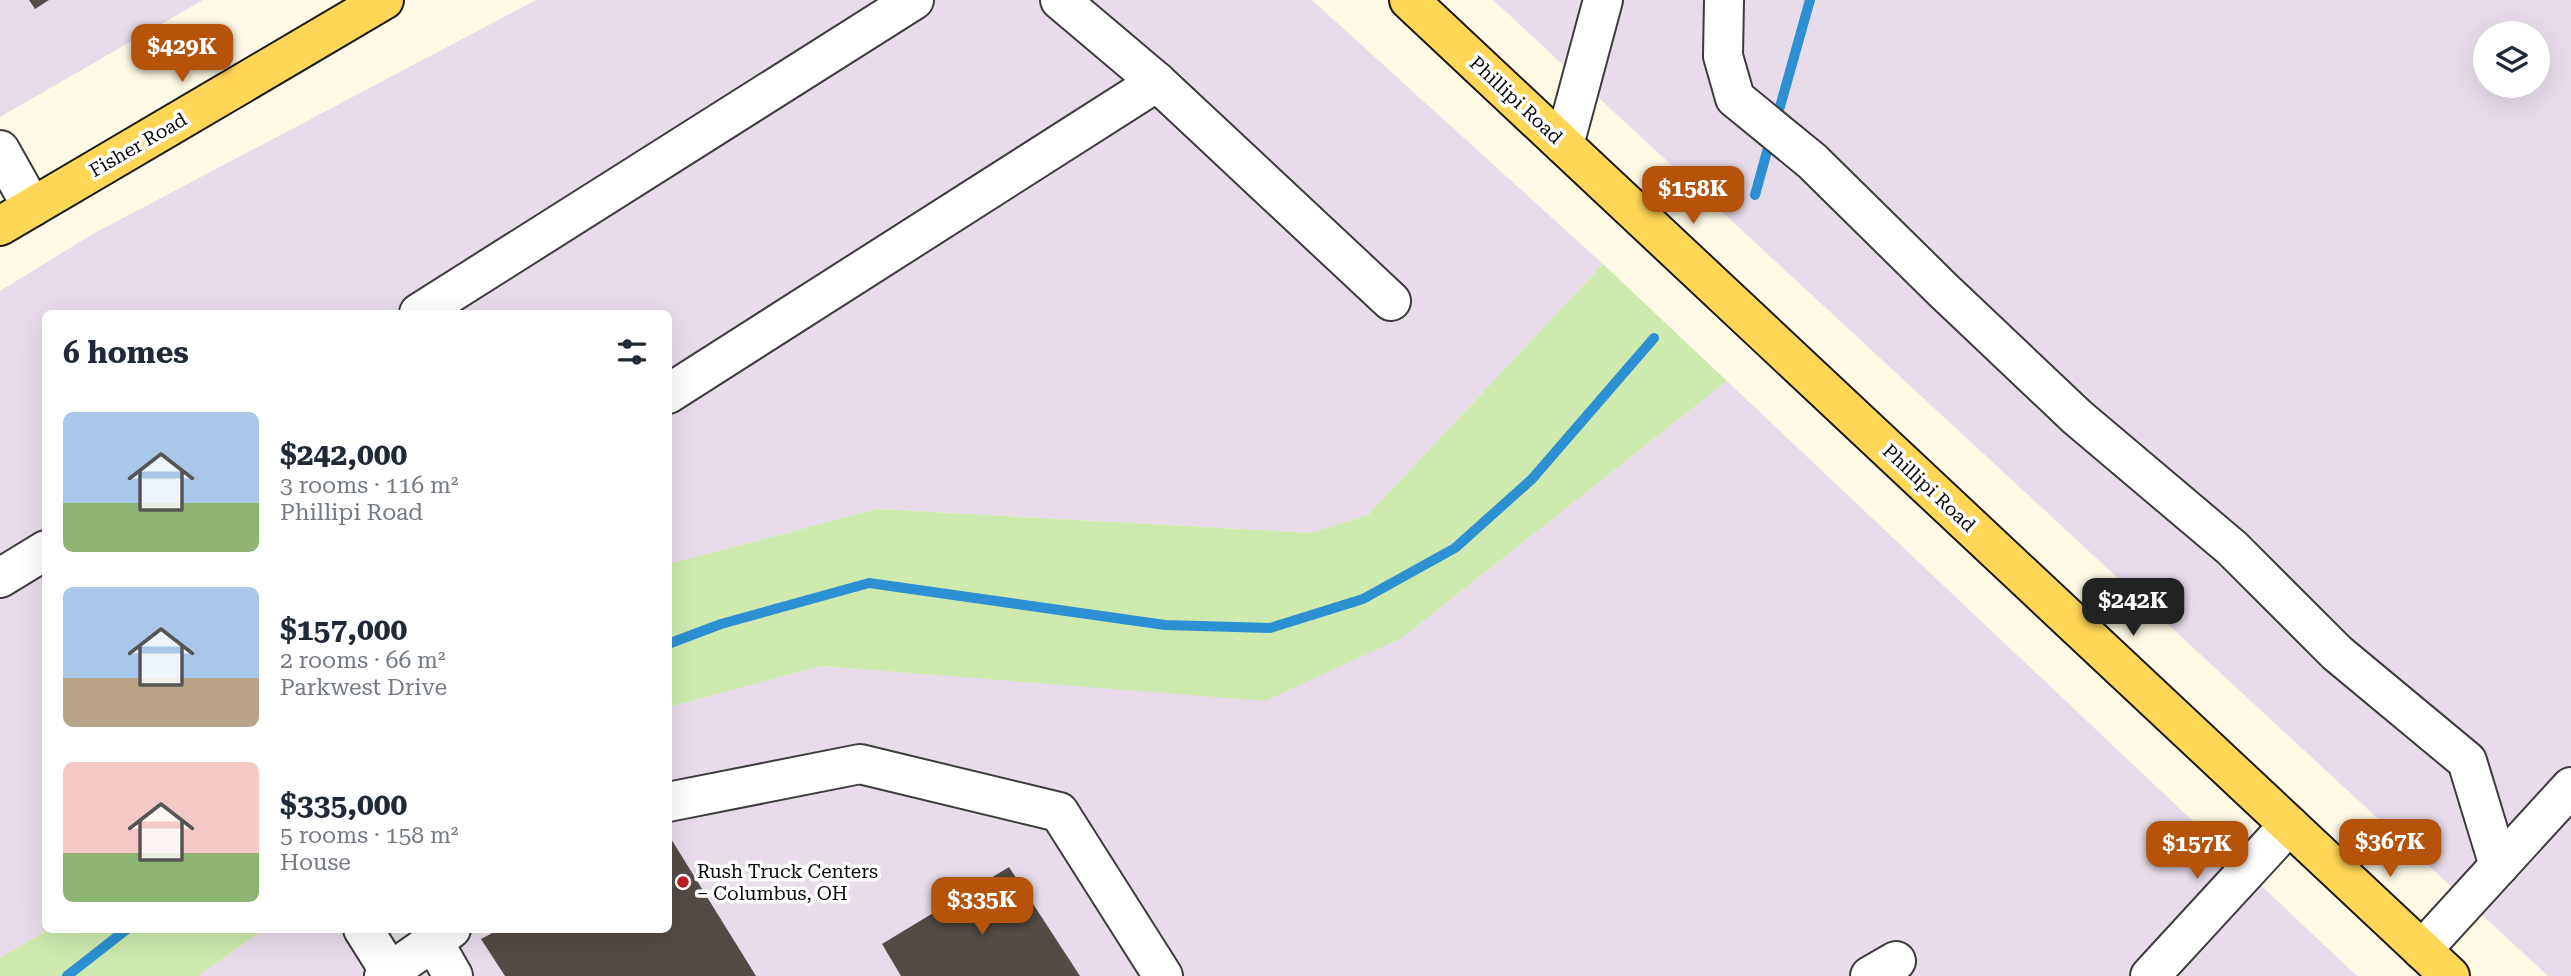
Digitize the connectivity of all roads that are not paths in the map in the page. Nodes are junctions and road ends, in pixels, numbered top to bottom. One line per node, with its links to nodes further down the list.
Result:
1 (914, 0): 12 (street)
2 (1060, 0): 7 (street)
3 (1409, 0): 8 (main road, Phillipi Road)
4 (1603, 0): 8 (street)
5 (1724, 0): 19 (street)
6 (367, 4): 10 (main road, Fisher Road)
7 (1157, 82): 11 (street); 13 (street)
8 (1564, 145): 18 (main road, Phillipi Road)
9 (0, 150): 10 (street)
10 (16, 216)
11 (1391, 301)
12 (424, 310)
13 (672, 391)
14 (42, 552): 15 (street)
15 (0, 578)
16 (2571, 787): 19 (street)
17 (672, 801): 25 (street)
18 (2289, 825): 22 (main road, Phillipi Road); 26 (street)
19 (2499, 866): 22 (street)
20 (365, 933): 23 (street)
21 (442, 935): 23 (street); 24 (street)
22 (2422, 950): 27 (main road, Phillipi Road)
23 (387, 974)
24 (453, 976)
25 (1163, 976)
26 (2150, 976)
27 (2450, 976)

